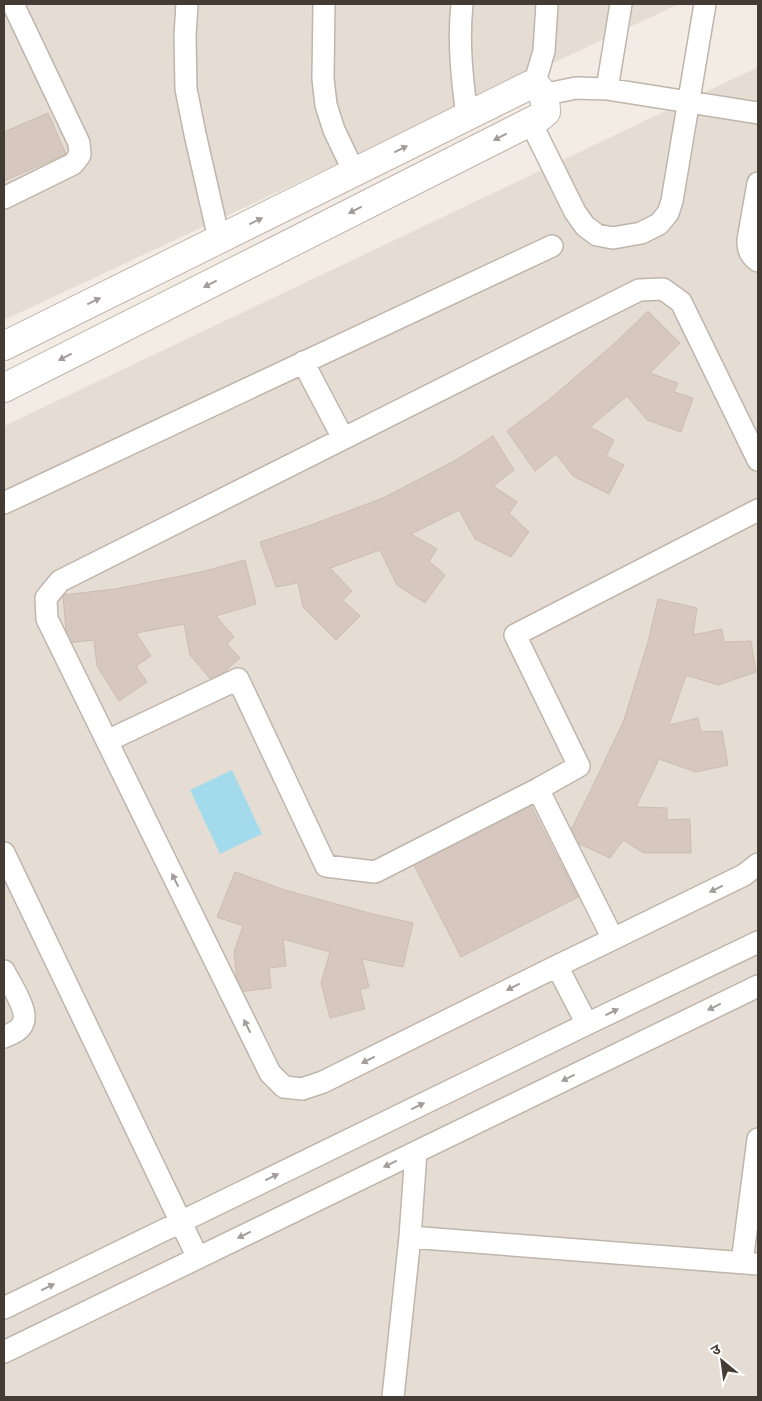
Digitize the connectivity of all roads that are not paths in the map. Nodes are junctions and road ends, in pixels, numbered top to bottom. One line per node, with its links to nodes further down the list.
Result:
1 (13, 4): 16 (street)
2 (187, 4): 17 (street)
3 (324, 4): 14 (street)
4 (462, 4): 12 (street)
5 (547, 4): 9 (street)
6 (621, 4): 8 (street)
7 (704, 4): 10 (street)
8 (607, 88): 9 (street); 10 (street)
9 (538, 90): 12 (street); 13 (street)
10 (688, 102): 11 (street); 13 (street)
11 (758, 113)
12 (467, 116): 14 (street, one-way to 12)
13 (530, 121): 22 (street, one-way to 22)
14 (354, 172): 17 (street, one-way to 14)
15 (758, 183): 19 (street)
16 (4, 198)
17 (219, 239): 20 (street, one-way to 17)
18 (552, 246): 21 (street)
19 (758, 261)
20 (4, 346)
21 (303, 362): 23 (street); 25 (street)
22 (4, 388)
23 (343, 438): 24 (street); 27 (street)
24 (758, 460)
25 (4, 503)
26 (758, 510): 28 (street)
27 (107, 741): 28 (street); 33 (street, one-way to 27)
28 (538, 789): 31 (street)
29 (4, 853): 40 (street)
30 (758, 864): 31 (street, one-way to 31)
31 (613, 939): 33 (street)
32 (758, 942): 36 (street, one-way to 32)
33 (557, 966): 36 (street)
34 (4, 971): 37 (street)
35 (758, 986): 39 (street, one-way to 39)
36 (587, 1024): 40 (street, one-way to 36)
37 (4, 1037)
38 (758, 1139): 43 (street)
39 (416, 1152): 41 (street); 42 (street, one-way to 42)
40 (180, 1222): 42 (street); 44 (street, one-way to 40)
41 (410, 1237): 43 (street); 46 (street)
42 (198, 1258): 45 (street)
43 (750, 1263)
44 (4, 1308)
45 (4, 1352)
46 (393, 1397)

